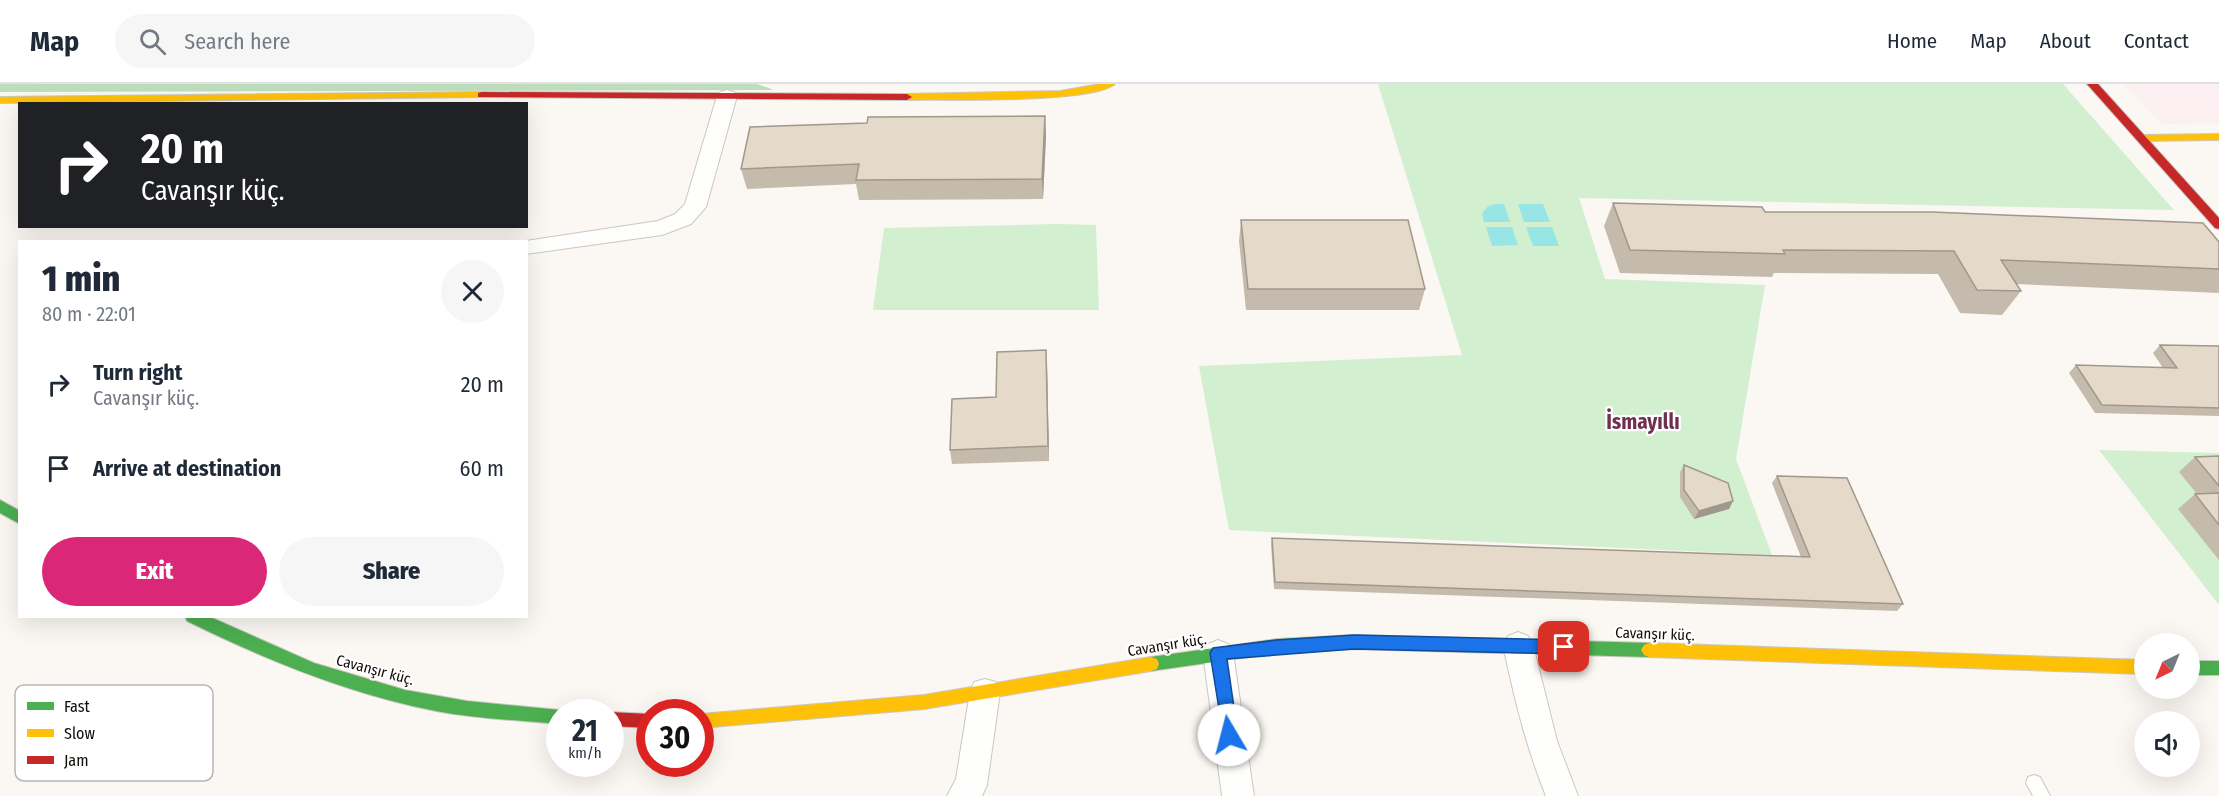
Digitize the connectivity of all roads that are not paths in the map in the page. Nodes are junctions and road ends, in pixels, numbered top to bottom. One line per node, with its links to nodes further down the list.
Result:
1 (789, 84): 5 (main road)
2 (1110, 84): 5 (main road)
3 (2092, 84): 9 (main road)
4 (727, 96): 5 (main road); 7 (main road); 11 (street)
5 (818, 98)
6 (0, 100): 7 (main road)
7 (179, 100)
8 (2219, 137): 9 (main road)
9 (2142, 138): 10 (main road)
10 (2219, 225)
11 (528, 247)
12 (0, 506): 13 (main road)
13 (18, 517)
14 (196, 618): 21 (main road, Cavanşır küç.)
15 (1518, 645): 16 (main road, Cavanşır küç.); 17 (main road, Cavanşır küç.); 25 (street)
16 (1218, 653): 20 (main road, Cavanşır küç.); 24 (street)
17 (2134, 667)
18 (2200, 669): 19 (main road)
19 (2218, 671)
20 (985, 692): 22 (main road, Cavanşır küç.); 23 (street)
21 (546, 716)
22 (714, 720)
23 (963, 796)
24 (1238, 796)
25 (1562, 796)

